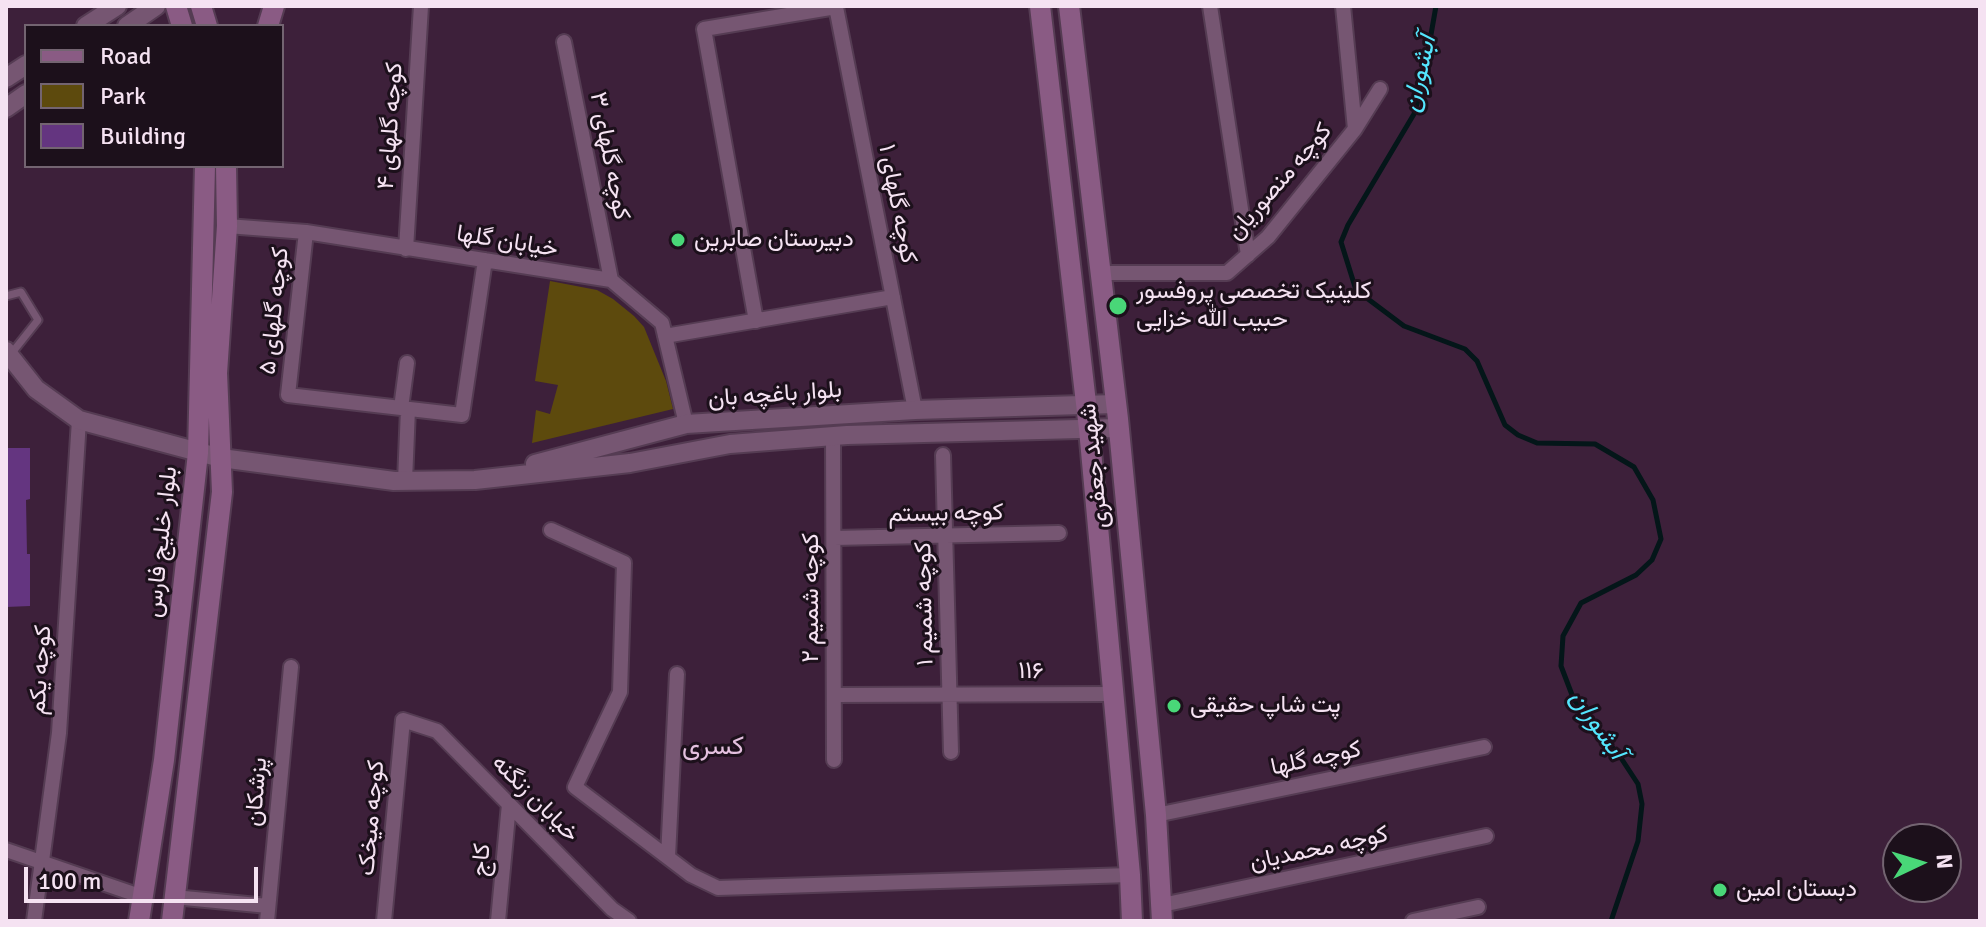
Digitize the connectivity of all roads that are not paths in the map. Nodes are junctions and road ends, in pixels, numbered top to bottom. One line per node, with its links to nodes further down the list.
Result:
1 (117, 6): 9 (street)
2 (156, 6): 10 (street)
3 (421, 6): 22 (street, کوچه گلهای ۴)
4 (1040, 6): 34 (main road, شهید جعفری)
5 (1069, 6): 25 (main road, شهید جعفری)
6 (1210, 6): 23 (street)
7 (1343, 6): 17 (street)
8 (836, 7): 28 (street, کوچه گلهای ۱); 29 (street)
9 (89, 24)
10 (130, 24)
11 (564, 42): 26 (street, کوچه گلهای ۳)
12 (24, 66): 13 (street)
13 (6, 78)
14 (1380, 89): 17 (street, کوچه منصوریان)
15 (24, 95): 16 (street)
16 (6, 108)
17 (1355, 129): 23 (street, کوچه منصوریان)
18 (205, 168): 43 (main road, بلوار خلیج فارس)
19 (226, 168): 20 (main road)
20 (227, 226): 21 (street, خیابان گلها); 45 (main road)
21 (306, 232): 22 (street, خیابان گلها); 35 (street, کوچه گلهای ۵)
22 (406, 249): 24 (street, خیابان گلها)
23 (1248, 255): 25 (street, کوچه منصوریان)
24 (485, 260): 26 (street, خیابان گلها); 35 (street)
25 (1099, 273): 33 (main road, شهید جعفری)
26 (611, 280): 30 (street)
27 (6, 296): 31 (lane)
28 (893, 297): 29 (street); 36 (street, کوچه گلهای ۱)
29 (756, 321): 30 (street)
30 (665, 336): 38 (street)
31 (8, 353): 37 (street)
32 (407, 363): 35 (street)
33 (1115, 404): 34 (street, بلوار باغچه بان); 39 (main road, شهید جعفری)
34 (1076, 406): 36 (street, بلوار باغچه بان); 40 (main road, شهید جعفری); 41 (street)
35 (404, 408): 47 (street)
36 (915, 410): 38 (street, بلوار باغچه بان)
37 (79, 420): 43 (street, بلوار باغچه بان); 66 (street, کوچه یکم)
38 (686, 424): 46 (street, بلوار باغچه بان)
39 (1118, 428): 40 (street, بلوار باغچه بان); 62 (main road, شهید جعفری)
40 (1089, 429): 41 (street, بلوار باغچه بان); 55 (main road, شهید جعفری)
41 (1064, 430): 42 (street, بلوار باغچه بان)
42 (833, 436): 46 (street, بلوار باغچه بان); 51 (street, کوچه شمیم ۲)
43 (198, 453): 45 (street, بلوار باغچه بان); 68 (main road, بلوار خلیج فارس)
44 (943, 455): 50 (street, کوچه شمیم ۱)
45 (221, 458): 47 (street, بلوار باغچه بان); 69 (main road)
46 (475, 480): 47 (street, بلوار باغچه بان)
47 (405, 481)
48 (551, 530): 65 (street)
49 (1059, 533): 50 (street, کوچه بیستم)
50 (945, 536): 51 (street, کوچه بیستم); 54 (street, کوچه شمیم ۱)
51 (834, 538): 56 (street, کوچه شمیم ۲)
52 (291, 667): 71 (street, پزشکان)
53 (677, 674): 65 (street)
54 (950, 694): 55 (street, ۱۱۶); 56 (street, ۱۱۶); 59 (street, کوچه شمیم ۱)
55 (1113, 694): 67 (main road, شهید جعفری)
56 (834, 695): 60 (street, کوچه شمیم ۲)
57 (403, 720): 61 (street, خیابان زنگنه); 77 (street, کوچه میخک)
58 (1484, 747): 62 (street, کوچه گلها)
59 (951, 752)
60 (834, 760)
61 (509, 804): 73 (street, خیابان زنگنه); 78 (street, کاج)
62 (1156, 815): 72 (main road, شهید جعفری)
63 (1486, 836): 72 (street, کوچه محمدیان)
64 (6, 850): 66 (street)
65 (668, 857): 67 (street)
66 (40, 864): 68 (street); 74 (street, کوچه یکم)
67 (1130, 875): 79 (main road, شهید جعفری)
68 (143, 897): 75 (main road, بلوار خلیج فارس)
69 (174, 897): 71 (street); 76 (main road)
70 (1478, 907): 80 (street)
71 (268, 913)
72 (1162, 913)
73 (623, 919)
74 (34, 921)
75 (139, 921)
76 (172, 921)
77 (384, 921)
78 (498, 921)
79 (1132, 921)
80 (1413, 921)

